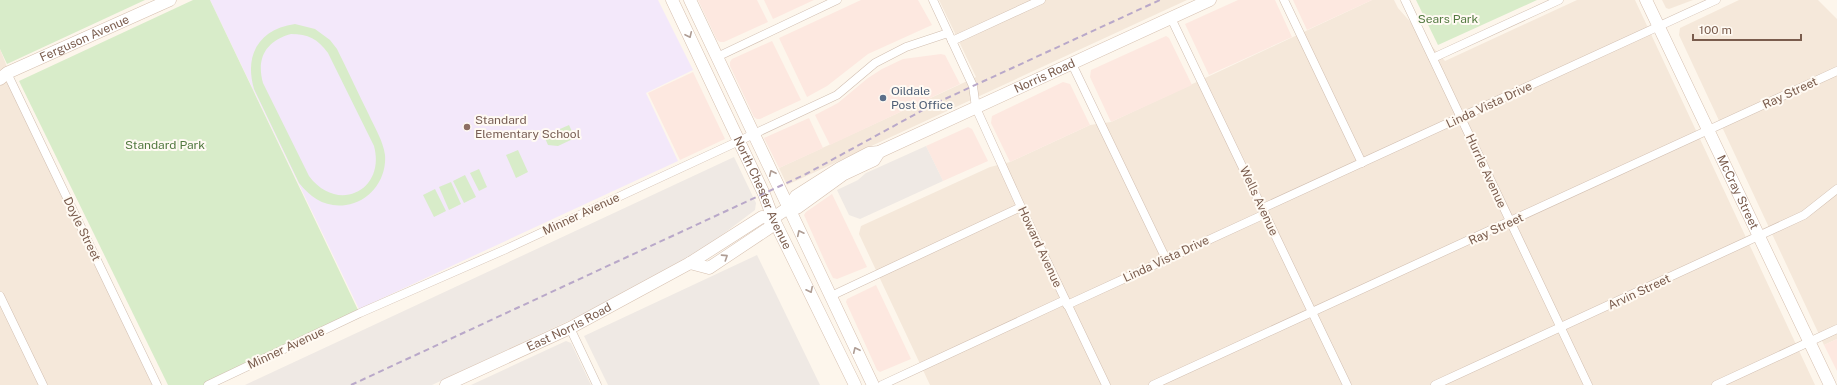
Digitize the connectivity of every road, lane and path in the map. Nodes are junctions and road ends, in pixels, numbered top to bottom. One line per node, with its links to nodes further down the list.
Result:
1 (170, 0): 21 (street, Ferguson Avenue)
2 (672, 0): 26 (street, North Chester Avenue, one-way to 26)
3 (690, 0): 17 (street, North Chester Avenue)
4 (837, 0): 17 (street)
5 (933, 0): 15 (street, Howard Avenue)
6 (1041, 0): 16 (street)
7 (1210, 0): 13 (street, Norris Road)
8 (1284, 0): 27 (street)
9 (1405, 0): 18 (street, Hurrle Avenue)
10 (1559, 0): 18 (street)
11 (1646, 0): 14 (street, McCray Street)
12 (1716, 0): 14 (street, Linda Vista Drive)
13 (1171, 18): 19 (street, Norris Road); 31 (street, Wells Avenue)
14 (1659, 26): 23 (street, Linda Vista Drive); 24 (street, McCray Street)
15 (948, 33): 16 (street, Howard Avenue); 25 (street, Minner Avenue)
16 (952, 41): 22 (street, Howard Avenue)
17 (717, 56): 25 (street, North Chester Avenue)
18 (1433, 58): 23 (street, Hurrle Avenue)
19 (1072, 64): 22 (street, Norris Road); 35 (street)
20 (1837, 71): 24 (street, Ray Street)
21 (4, 76): 45 (street, Doyle Street)
22 (976, 108): 29 (street, Howard Avenue); 30 (street, Norris Road)
23 (1461, 118): 27 (street, Linda Vista Drive); 33 (street, Hurrle Avenue)
24 (1708, 131): 33 (street, Ray Street); 34 (street, McCray Street)
25 (754, 134): 26 (street, Minner Avenue); 30 (street, North Chester Avenue, one-way to 25)
26 (739, 142): 32 (street, North Chester Avenue); 46 (street, Minner Avenue)
27 (1362, 163): 31 (street, Linda Vista Drive)
28 (1837, 189): 34 (street, Arvin Street)
29 (1021, 207): 37 (street); 38 (street, Howard Avenue)
30 (788, 208): 32 (street, East Norris Road); 37 (street, North Chester Avenue, one-way to 30)
31 (1264, 211): 35 (street, Linda Vista Drive); 39 (street, Wells Avenue)
32 (774, 218): 40 (street, East Norris Road); 49 (street, North Chester Avenue, one-way to 49)
33 (1510, 222): 39 (street, Ray Street); 41 (street, Hurrle Avenue)
34 (1759, 236): 41 (street, Arvin Street); 43 (street, McCray Street)
35 (1166, 259): 38 (street, Linda Vista Drive)
36 (0, 296): 44 (street)
37 (831, 296): 50 (street, North Chester Avenue, one-way to 37)
38 (1066, 302): 51 (street, Linda Vista Drive); 52 (street, Howard Avenue)
39 (1312, 312): 53 (street, Ray Street); 54 (street, Wells Avenue)
40 (570, 328): 47 (street, East Norris Road); 48 (street)
41 (1561, 328): 55 (street, Arvin Street); 56 (street, Hurrle Avenue)
42 (1837, 329): 43 (street)
43 (1809, 342): 57 (street); 58 (street, McCray Street)
44 (43, 385)
45 (157, 385)
46 (208, 385)
47 (446, 385)
48 (597, 385)
49 (855, 385)
50 (873, 385)
51 (882, 385)
52 (1106, 385)
53 (1153, 385)
54 (1347, 385)
55 (1435, 385)
56 (1588, 385)
57 (1716, 385)
58 (1830, 385)

